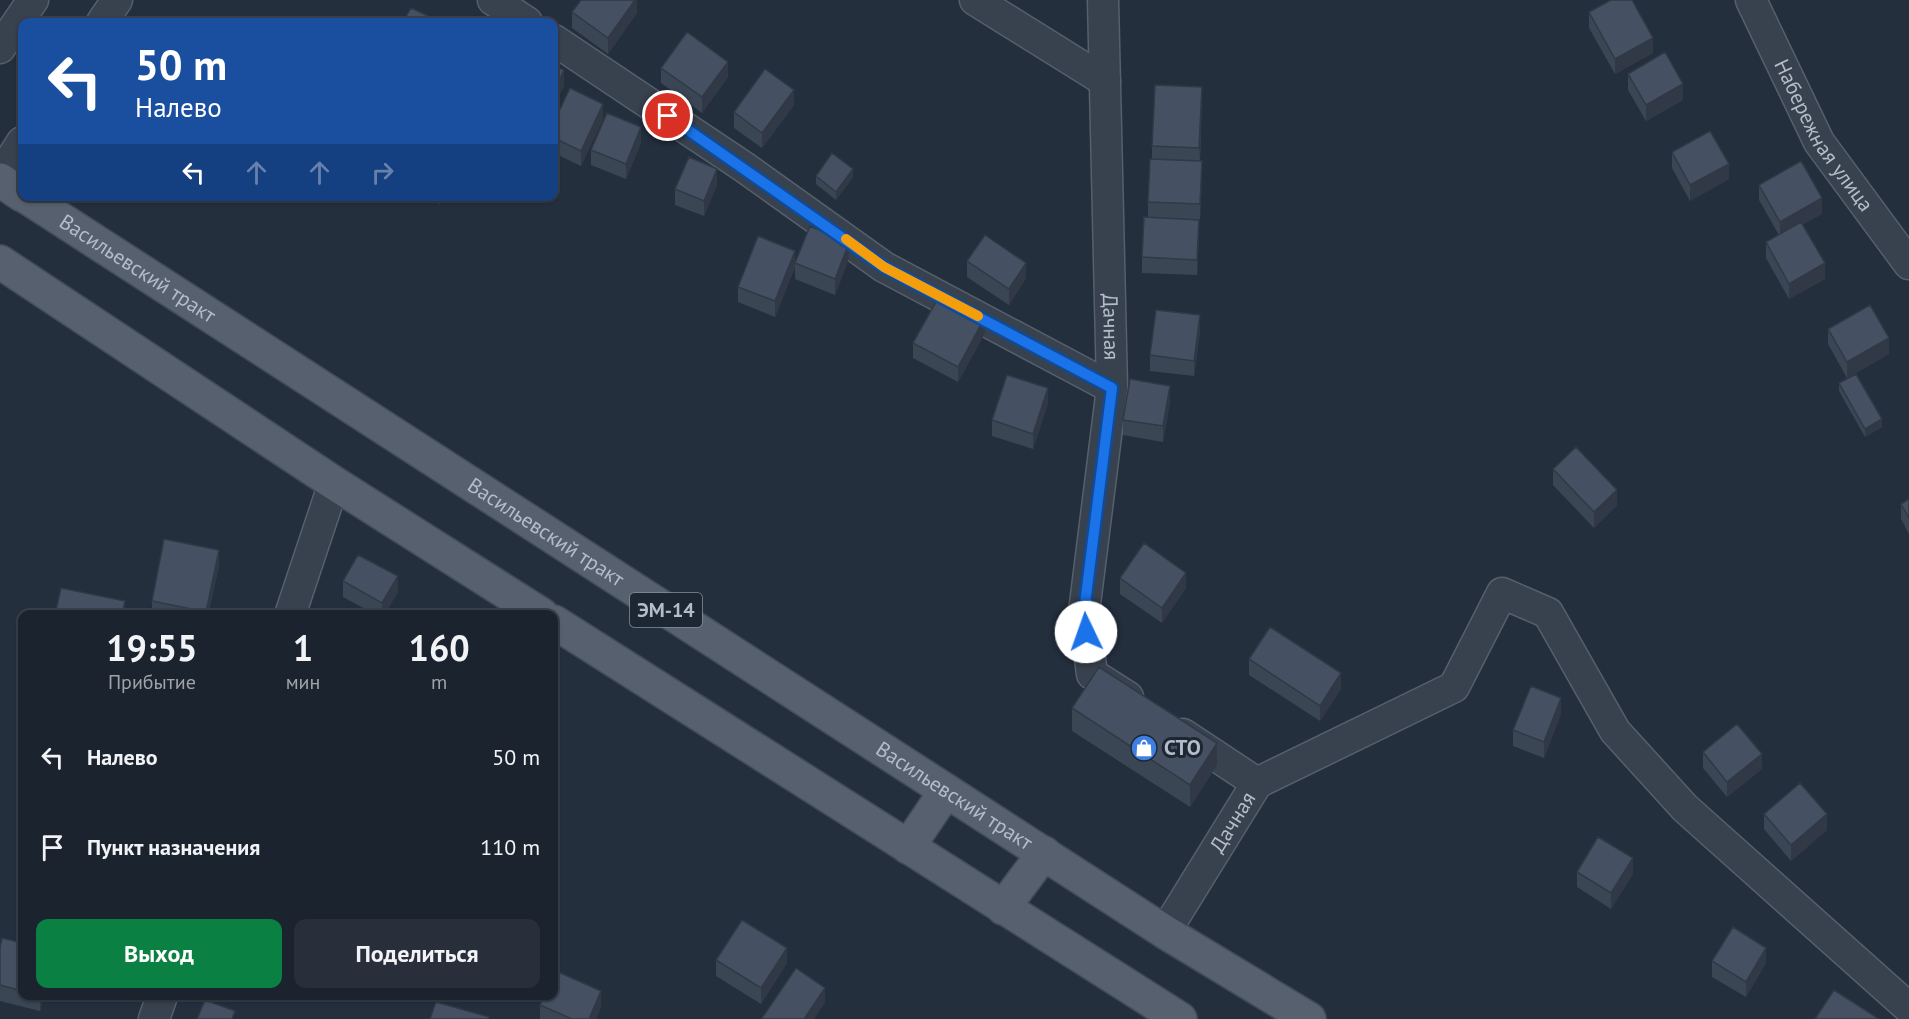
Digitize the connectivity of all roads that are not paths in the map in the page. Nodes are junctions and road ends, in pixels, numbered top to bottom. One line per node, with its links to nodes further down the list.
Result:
1 (33, 0): 7 (street)
2 (117, 0): 8 (street)
3 (493, 0): 9 (street)
4 (975, 0): 13 (street)
5 (1103, 0): 13 (street, Дачная)
6 (1751, 0): 19 (street, Набережная улица)
7 (21, 18)
8 (105, 18)
9 (521, 18)
10 (18, 22): 12 (street)
11 (558, 43): 20 (street)
12 (0, 48)
13 (1105, 81): 20 (street, Дачная)
14 (18, 149): 15 (street)
15 (0, 178): 16 (main road, Васильевский тракт / ЭМ-14)
16 (18, 192)
17 (32, 201): 26 (main road, Васильевский тракт / ЭМ-14)
18 (0, 262): 21 (main road)
19 (1909, 264)
20 (1112, 388): 25 (street, Дачная)
21 (334, 483): 22 (street); 23 (main road)
22 (292, 610)
23 (534, 610)
24 (558, 625): 27 (main road)
25 (1257, 783): 30 (street, Дачная); 32 (street)
26 (946, 791): 27 (main road); 28 (main road, Васильевский тракт / ЭМ-14)
27 (908, 847): 29 (main road)
28 (1044, 853): 29 (main road); 30 (main road, Васильевский тракт / ЭМ-14)
29 (1003, 908): 34 (main road)
30 (1165, 932): 35 (main road, Васильевский тракт / ЭМ-14)
31 (161, 1000): 33 (street)
32 (1909, 1008)
33 (154, 1019)
34 (1180, 1019)
35 (1310, 1019)

